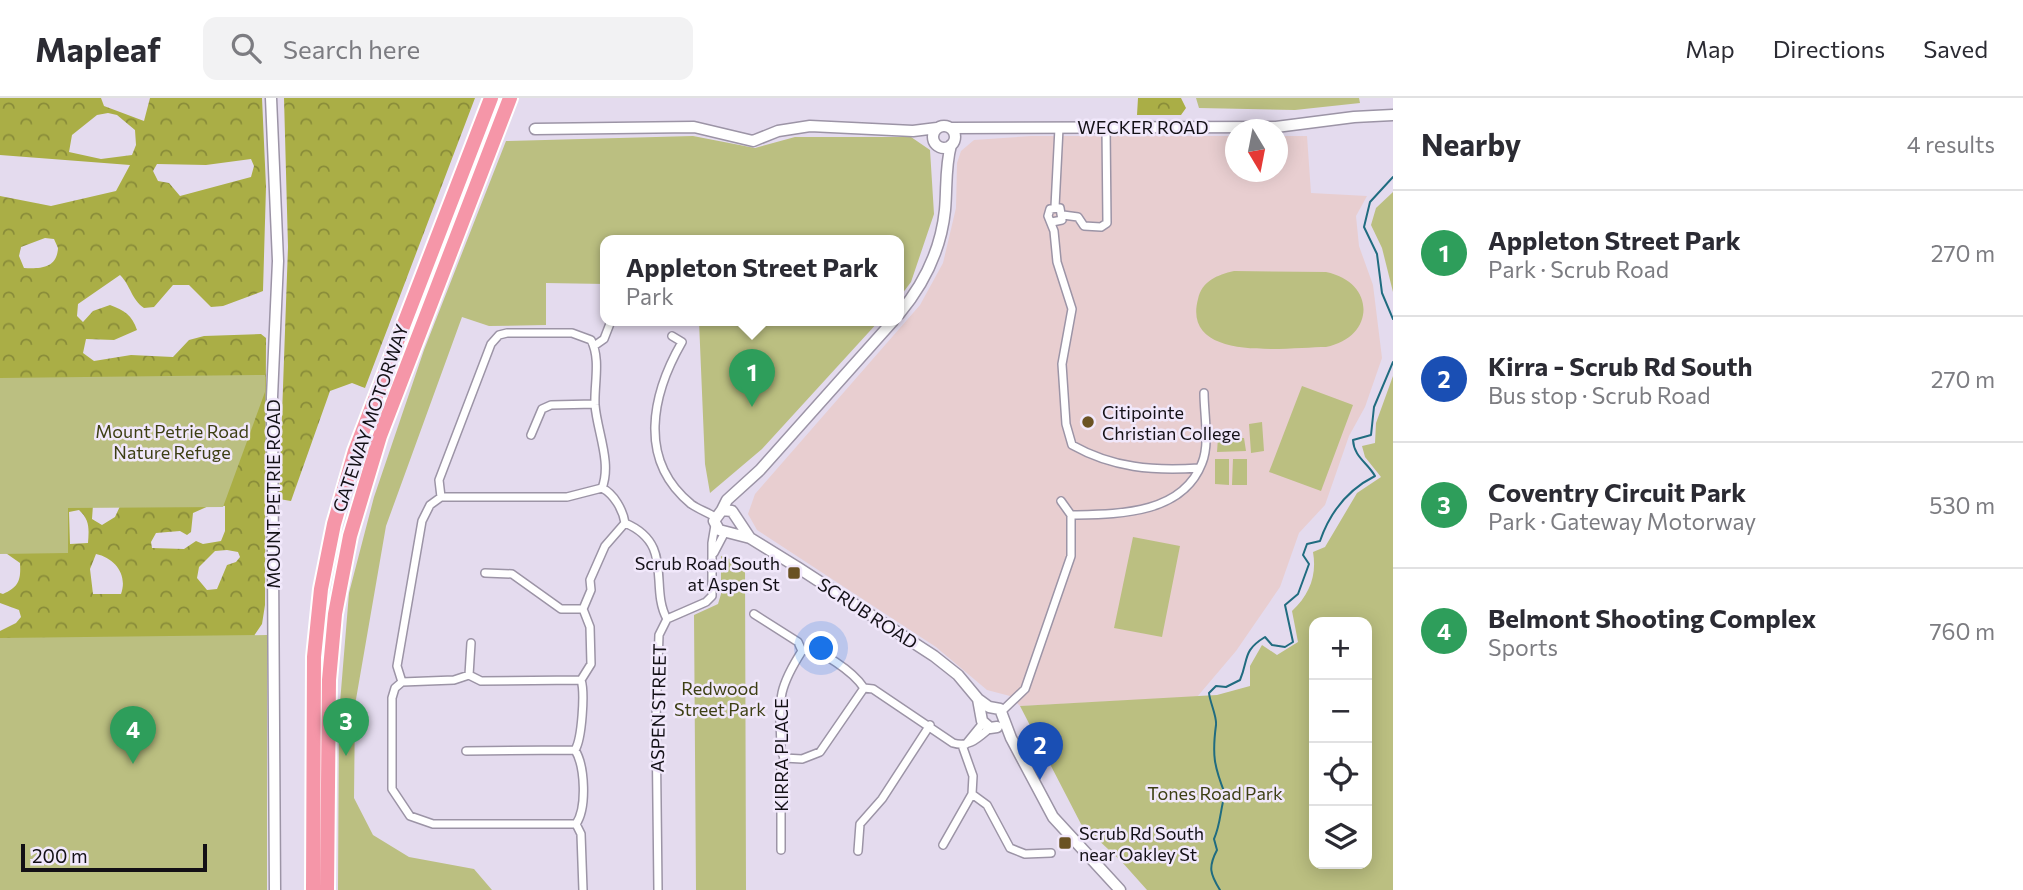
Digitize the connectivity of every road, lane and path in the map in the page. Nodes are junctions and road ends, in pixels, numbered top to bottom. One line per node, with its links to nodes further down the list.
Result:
1 (271, 98): 61 (street, MOUNT PETRIE ROAD)
2 (491, 98): 62 (highway, GATEWAY MOTORWAY)
3 (510, 98): 63 (highway, GATEWAY MOTORWAY)
4 (1393, 116): 5 (street, WECKER ROAD)
5 (1106, 127): 8 (street, WECKER ROAD); 16 (street)
6 (937, 128): 7 (street, WECKER ROAD); 11 (street, WECKER ROAD); 12 (street)
7 (951, 128): 10 (street, WECKER ROAD); 13 (street)
8 (1059, 128): 10 (street, WECKER ROAD); 15 (street)
9 (535, 129): 11 (street, WECKER ROAD)
10 (975, 130): 13 (street, WECKER ROAD)
11 (913, 131): 12 (street, WECKER ROAD)
12 (935, 143): 13 (street, WECKER ROAD); 14 (street)
13 (952, 144): 14 (street)
14 (946, 163): 18 (street)
15 (1055, 207): 16 (street); 17 (street)
16 (1063, 215): 17 (street)
17 (1052, 222): 26 (street)
18 (904, 308)
19 (609, 326): 22 (street)
20 (888, 326): 28 (street)
21 (672, 336): 32 (street)
22 (594, 346): 24 (street); 29 (street)
23 (1204, 393): 26 (street)
24 (595, 404): 25 (street); 27 (street)
25 (531, 435)
26 (1199, 468): 31 (street)
27 (602, 488): 29 (street); 34 (street)
28 (738, 491): 32 (street); 33 (street)
29 (441, 497): 46 (street)
30 (1061, 501): 31 (street)
31 (1071, 515): 48 (street)
32 (717, 517): 33 (street); 35 (street, SCRUB ROAD); 37 (street, ASPEN STREET)
33 (736, 518): 35 (street); 36 (street, SCRUB ROAD)
34 (625, 523): 39 (street); 41 (street)
35 (727, 531): 36 (street, SCRUB ROAD); 37 (street, ASPEN STREET)
36 (750, 538): 48 (street, SCRUB ROAD)
37 (713, 557): 41 (street, ASPEN STREET)
38 (485, 573): 39 (street)
39 (583, 609): 45 (street)
40 (754, 614): 43 (street)
41 (667, 619): 65 (street, ASPEN STREET)
42 (471, 643): 44 (street)
43 (802, 651): 47 (street); 53 (street, KIRRA PLACE)
44 (469, 675): 45 (street); 46 (street)
45 (581, 680): 51 (street)
46 (402, 682): 55 (street)
47 (864, 688): 49 (street); 53 (street)
48 (993, 719): 50 (street); 60 (street, SCRUB ROAD)
49 (930, 725): 50 (street); 58 (street)
50 (964, 744): 54 (street)
51 (575, 750): 52 (street); 55 (street)
52 (466, 751)
53 (784, 758): 57 (street, KIRRA PLACE)
54 (972, 794): 56 (street); 59 (street)
55 (576, 824): 64 (street)
56 (943, 845)
57 (781, 850)
58 (858, 851)
59 (1051, 853)
60 (1117, 887): 66 (street)
61 (275, 890)
62 (313, 890)
63 (327, 890)
64 (582, 890)
65 (658, 890)
66 (1104, 890)

